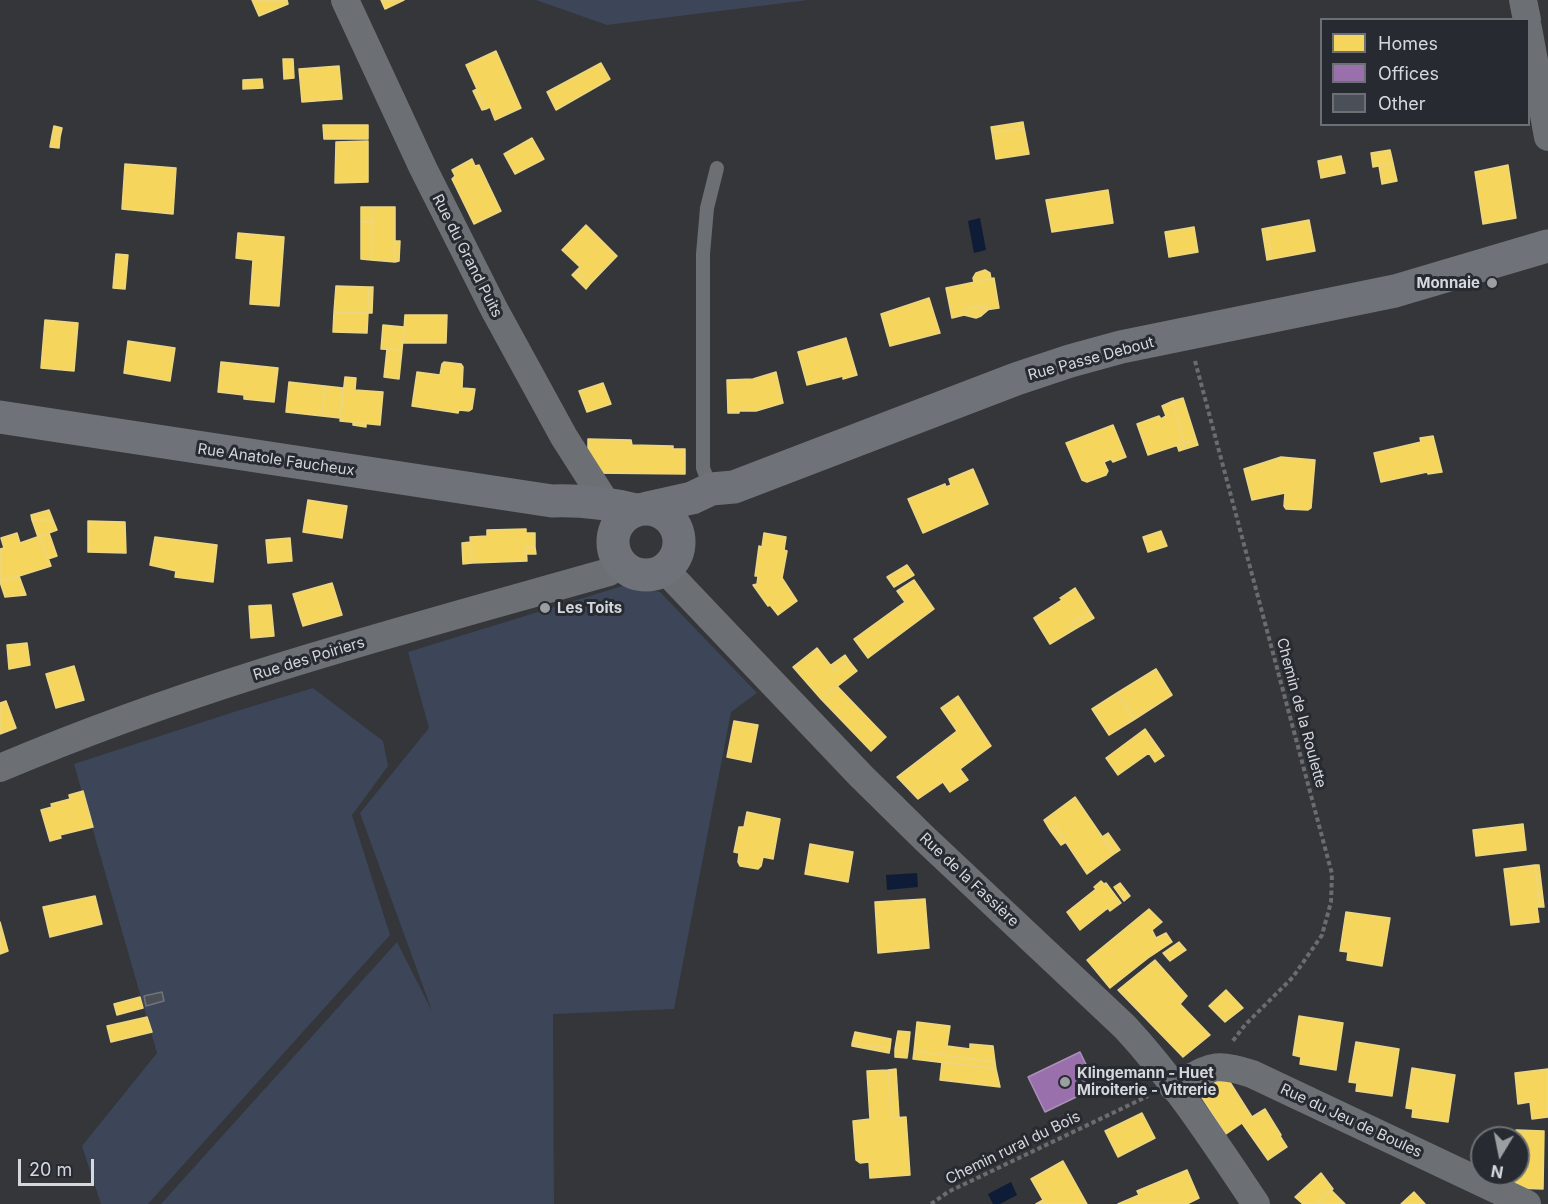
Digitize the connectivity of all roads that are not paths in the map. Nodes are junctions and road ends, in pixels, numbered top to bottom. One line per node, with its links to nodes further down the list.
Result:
1 (345, 0): 10 (street, Rue du Grand Puits)
2 (1523, 0): 3 (street)
3 (1527, 18)
4 (1530, 39): 5 (street)
5 (1548, 137)
6 (717, 168): 9 (lane)
7 (1548, 242): 9 (main road, Rue Passe Debout)
8 (0, 417): 10 (main road, Rue Anatole Faucheux)
9 (722, 488): 10 (main road, Rue Passe Debout); 11 (main road)
10 (624, 523): 11 (main road); 11 (main road); 12 (street, Rue des Poiriers)
11 (672, 556): 13 (street, Rue de la Fassière)
12 (0, 768)
13 (1173, 1087): 14 (street, Rue de la Fassière); 15 (street, Rue du Jeu de Boules)
14 (1256, 1204)
15 (1527, 1204)

